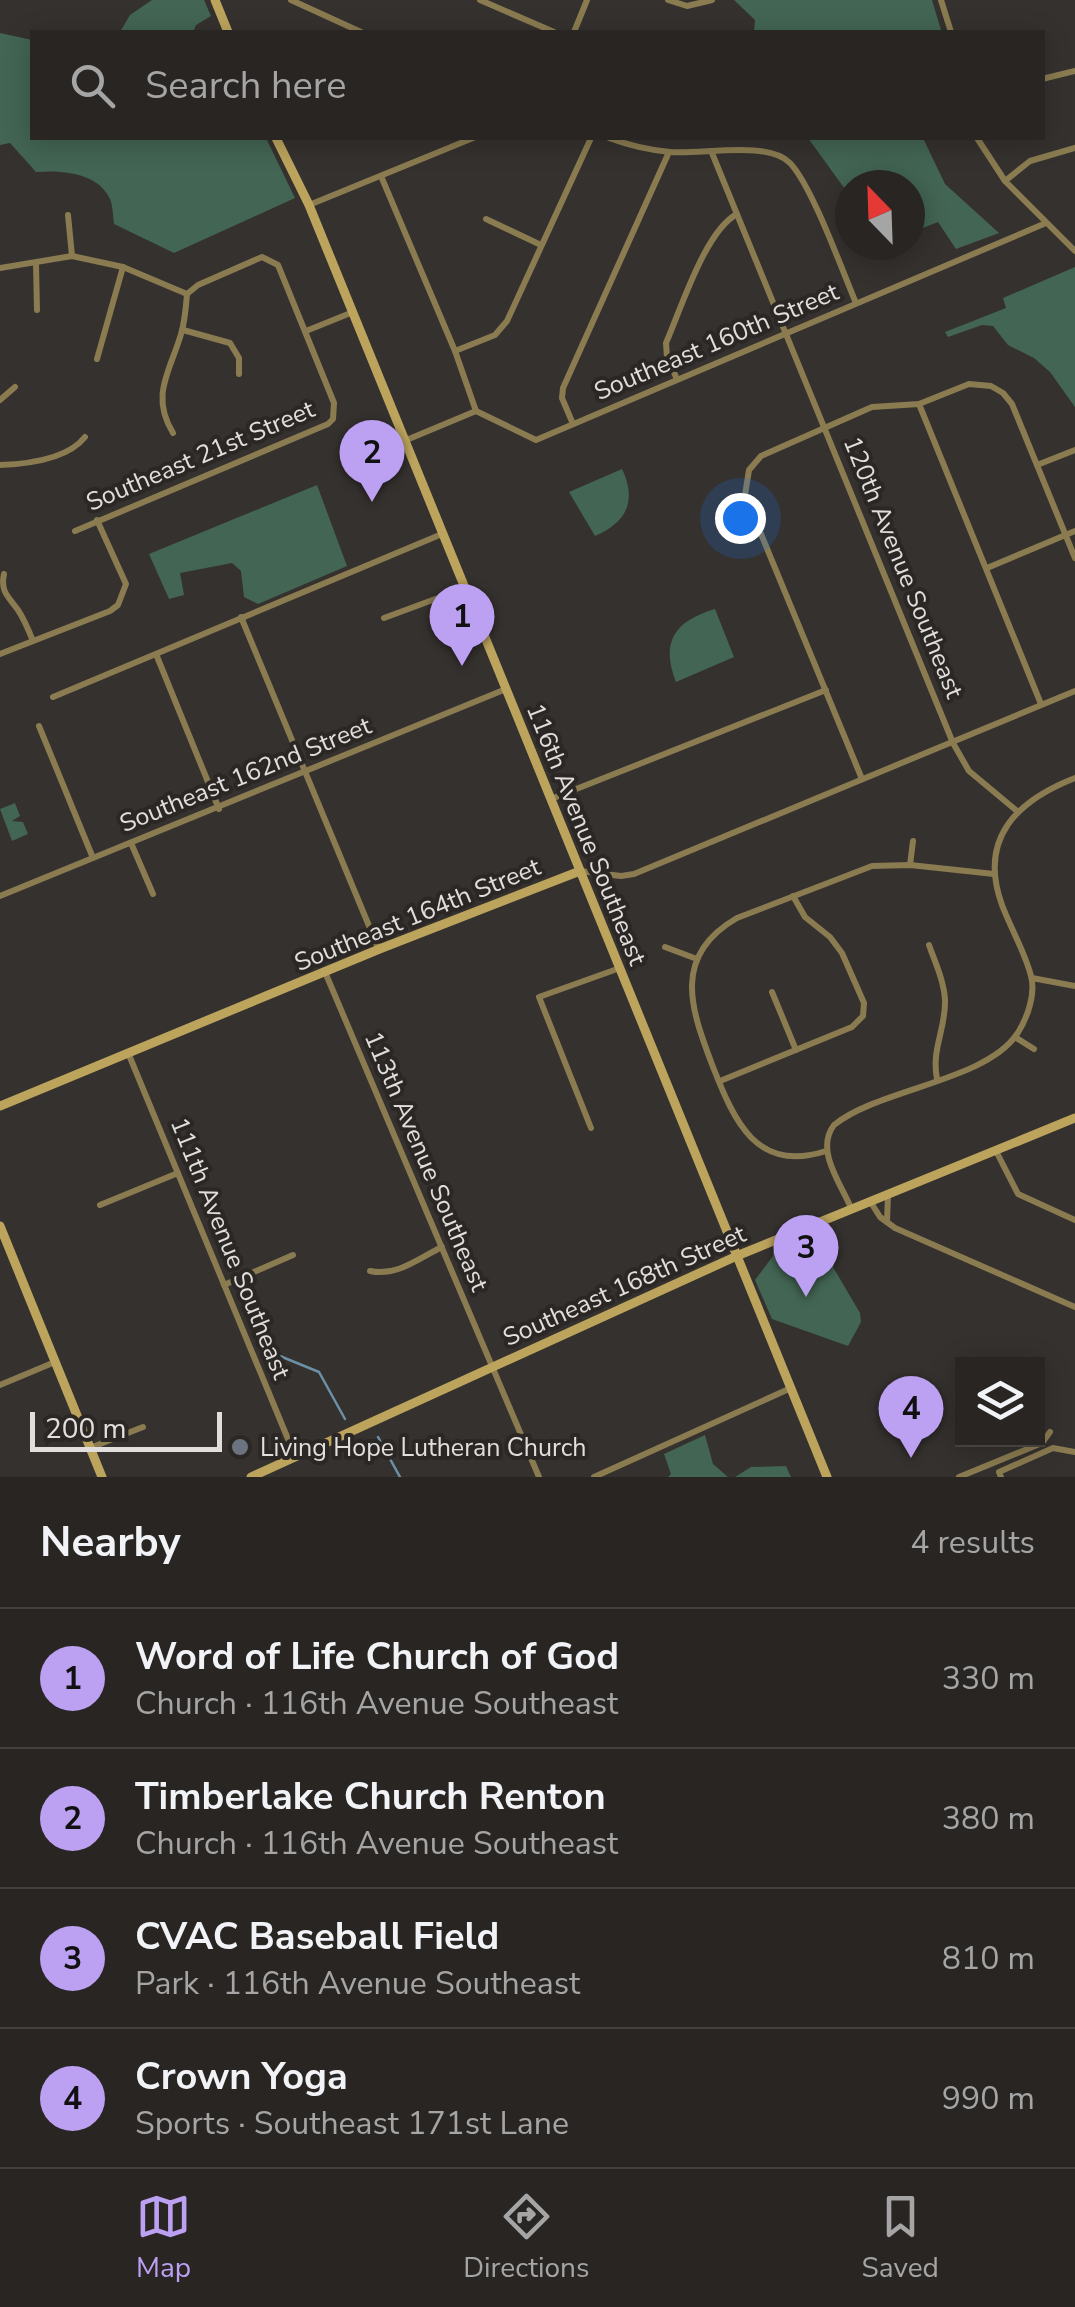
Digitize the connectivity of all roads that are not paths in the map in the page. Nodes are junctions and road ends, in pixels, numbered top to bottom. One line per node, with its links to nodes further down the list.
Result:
1 (215, 0): 8 (street)
2 (291, 0): 9 (street)
3 (480, 0): 10 (street)
4 (586, 0): 11 (street)
5 (668, 0): 7 (street)
6 (940, 0): 12 (street)
7 (708, 2)
8 (227, 30)
9 (356, 30)
10 (549, 30)
11 (575, 30)
12 (950, 30)
13 (1075, 72): 14 (street)
14 (1045, 78)
15 (277, 140): 25 (street, 116th Avenue Southeast)
16 (469, 140): 23 (street)
17 (590, 140): 30 (street)
18 (615, 140): 21 (street)
19 (978, 140): 24 (street)
20 (1075, 148): 24 (street)
21 (668, 152): 22 (street); 51 (street)
22 (712, 153): 26 (street, 120th Avenue Southeast); 37 (street)
23 (381, 176): 25 (street); 43 (street)
24 (1005, 181): 29 (street)
25 (309, 205): 39 (street, 116th Avenue Southeast)
26 (737, 214): 42 (street, 120th Avenue Southeast); 46 (street)
27 (68, 216): 32 (street)
28 (486, 219): 30 (street)
29 (1046, 223): 31 (street); 37 (street, Southeast 160th Street)
30 (542, 245): 43 (street)
31 (1075, 251)
32 (72, 256): 33 (street); 34 (street)
33 (36, 264): 35 (street); 38 (street)
34 (123, 267): 36 (street); 44 (street)
35 (0, 268)
36 (188, 294): 40 (street); 41 (street)
37 (856, 303): 42 (street, Southeast 160th Street)
38 (37, 310)
39 (352, 312): 41 (street); 55 (street, 116th Avenue Southeast)
40 (183, 330): 45 (street); 53 (street)
41 (306, 331): 59 (street, Southeast 21st Street)
42 (786, 333): 46 (street, Southeast 160th Street); 52 (street, 120th Avenue Southeast)
43 (455, 351): 50 (street)
44 (97, 359)
45 (239, 374)
46 (677, 379): 51 (street, Southeast 160th Street)
47 (15, 387): 48 (street)
48 (0, 400)
49 (919, 404): 52 (street); 58 (street); 65 (street)
50 (476, 411): 51 (street, Southeast 160th Street); 55 (street)
51 (574, 424)
52 (825, 426): 74 (street); 79 (street, 120th Avenue Southeast)
53 (173, 433)
54 (85, 438): 57 (street)
55 (404, 441): 62 (street, 116th Avenue Southeast)
56 (1075, 450): 58 (street)
57 (0, 465)
58 (1036, 465): 63 (street)
59 (98, 520): 60 (street, Southeast 21st Street); 70 (street)
60 (75, 531)
61 (1075, 531): 63 (street)
62 (442, 534): 67 (street, 116th Avenue Southeast); 68 (street)
63 (1066, 535): 64 (street); 65 (street)
64 (1075, 558)
65 (987, 568): 77 (street)
66 (4, 574): 70 (street)
67 (465, 588): 69 (street); 73 (street, 116th Avenue Southeast)
68 (241, 616): 72 (street); 80 (street)
69 (384, 618)
70 (33, 641): 71 (street)
71 (0, 654)
72 (156, 654): 76 (street); 84 (street)
73 (506, 689): 80 (street, Southeast 162nd Street); 83 (street, 116th Avenue Southeast)
74 (826, 690): 82 (street); 83 (street)
75 (1075, 691): 77 (street, Southeast 164th Street)
76 (52, 697)
77 (1041, 704): 79 (street, Southeast 164th Street)
78 (38, 726): 88 (street)
79 (953, 743): 82 (street, Southeast 164th Street); 85 (street, 120th Avenue Southeast)
80 (306, 770): 84 (street, Southeast 162nd Street); 97 (street)
81 (1075, 778): 85 (street)
82 (862, 780): 90 (street, Southeast 164th Street)
83 (550, 800): 90 (street, 116th Avenue Southeast)
84 (219, 809): 87 (street, Southeast 162nd Street)
85 (1017, 811): 91 (street)
86 (913, 841): 89 (street)
87 (131, 843): 88 (street, Southeast 162nd Street); 92 (street)
88 (94, 858): 93 (street, Southeast 162nd Street)
89 (910, 865): 91 (street); 94 (street)
90 (580, 871): 97 (street, Southeast 164th Street); 99 (street, 116th Avenue Southeast)
91 (994, 874): 101 (street)
92 (152, 894)
93 (0, 896)
94 (793, 896): 98 (street); 105 (street)
95 (929, 945): 108 (street)
96 (665, 947): 98 (street)
97 (379, 950): 100 (street, Southeast 164th Street)
98 (697, 959): 109 (street)
99 (620, 968): 112 (street); 125 (street, 116th Avenue Southeast)
100 (325, 972): 107 (street, Southeast 164th Street); 123 (street, 113th Avenue Southeast)
101 (1032, 978): 102 (street); 104 (street)
102 (1075, 986)
103 (772, 992): 105 (street)
104 (1015, 1037): 106 (street); 108 (street)
105 (796, 1050): 109 (street)
106 (1034, 1050)
107 (129, 1055): 110 (street, Southeast 164th Street); 115 (street, 111th Avenue Southeast)
108 (937, 1080): 113 (street)
109 (719, 1081): 113 (street)
110 (0, 1106)
111 (1075, 1118): 114 (street, Southeast 168th Street)
112 (592, 1128)
113 (826, 1151): 119 (street)
114 (996, 1151): 116 (street, Southeast 168th Street); 120 (street)
115 (178, 1172): 118 (street); 127 (street, 111th Avenue Southeast)
116 (889, 1193): 117 (street, Southeast 168th Street); 121 (street)
117 (870, 1200): 119 (street, Southeast 168th Street); 121 (street)
118 (100, 1205)
119 (851, 1208): 125 (street, Southeast 168th Street)
120 (1075, 1220)
121 (887, 1223): 128 (street)
122 (0, 1226): 129 (street)
123 (442, 1247): 126 (street); 130 (street, 113th Avenue Southeast)
124 (293, 1255): 127 (street)
125 (739, 1255): 130 (street, Southeast 168th Street); 132 (street, 116th Avenue Southeast)
126 (370, 1271)
127 (224, 1285): 137 (street, 111th Avenue Southeast)
128 (1075, 1307)
129 (55, 1362): 131 (street); 135 (street)
130 (492, 1366): 137 (street, Southeast 168th Street); 142 (street, 113th Avenue Southeast)
131 (0, 1385)
132 (790, 1388): 138 (street); 144 (street, 116th Avenue Southeast)
133 (143, 1426): 135 (street)
134 (1050, 1432): 145 (street)
135 (90, 1448): 140 (street)
136 (1075, 1452): 139 (street)
137 (295, 1456): 141 (street, Southeast 168th Street)
138 (614, 1473): 143 (street)
139 (1000, 1475)
140 (102, 1477)
141 (250, 1477)
142 (539, 1477)
143 (594, 1477)
144 (828, 1477)
145 (960, 1477)

